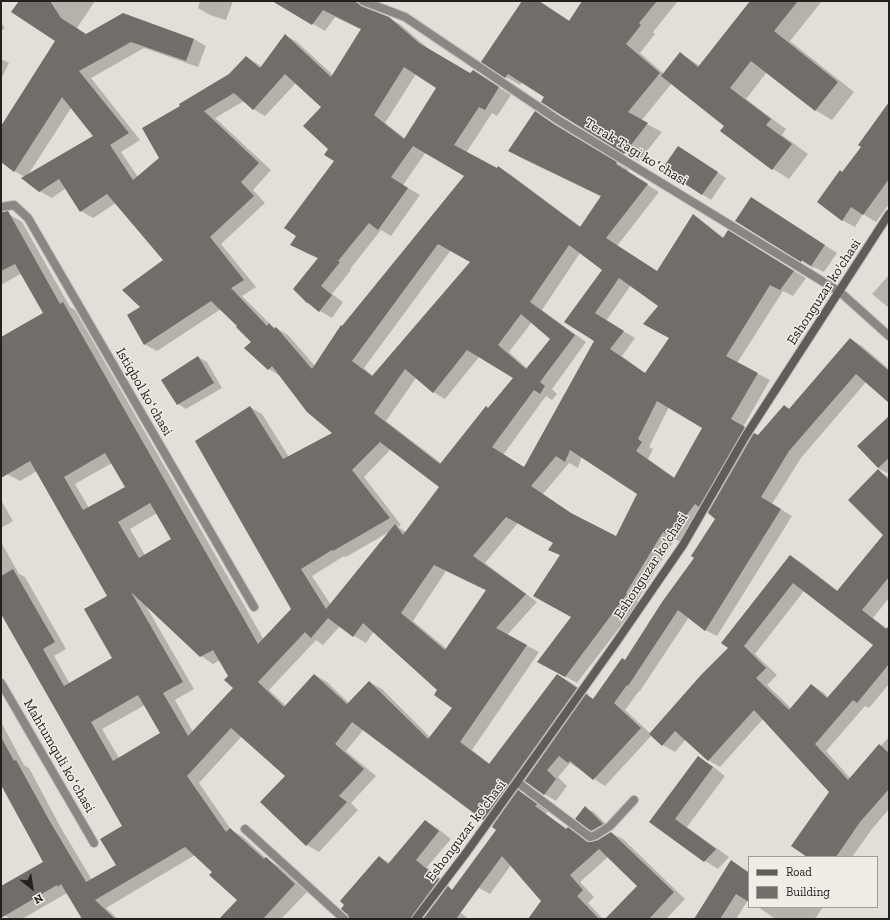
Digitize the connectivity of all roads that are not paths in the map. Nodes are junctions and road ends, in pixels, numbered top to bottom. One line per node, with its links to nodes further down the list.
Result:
1 (363, 1): 4 (street, Terak Tagi koʻchasi)
2 (1, 207): 6 (street, Istiqbol koʻchasi)
3 (889, 214): 4 (street, Eshonguzar ko'chasi)
4 (840, 292): 5 (street, Terak Tagi koʻchasi); 8 (street, Eshonguzar ko'chasi)
5 (889, 336)
6 (254, 607)
7 (1, 683): 11 (street, Mahtumquli koʻchasi)
8 (517, 782): 9 (street); 13 (street, Eshonguzar ko'chasi)
9 (634, 800)
10 (245, 829): 12 (street)
11 (94, 842)
12 (344, 919)
13 (416, 919)

